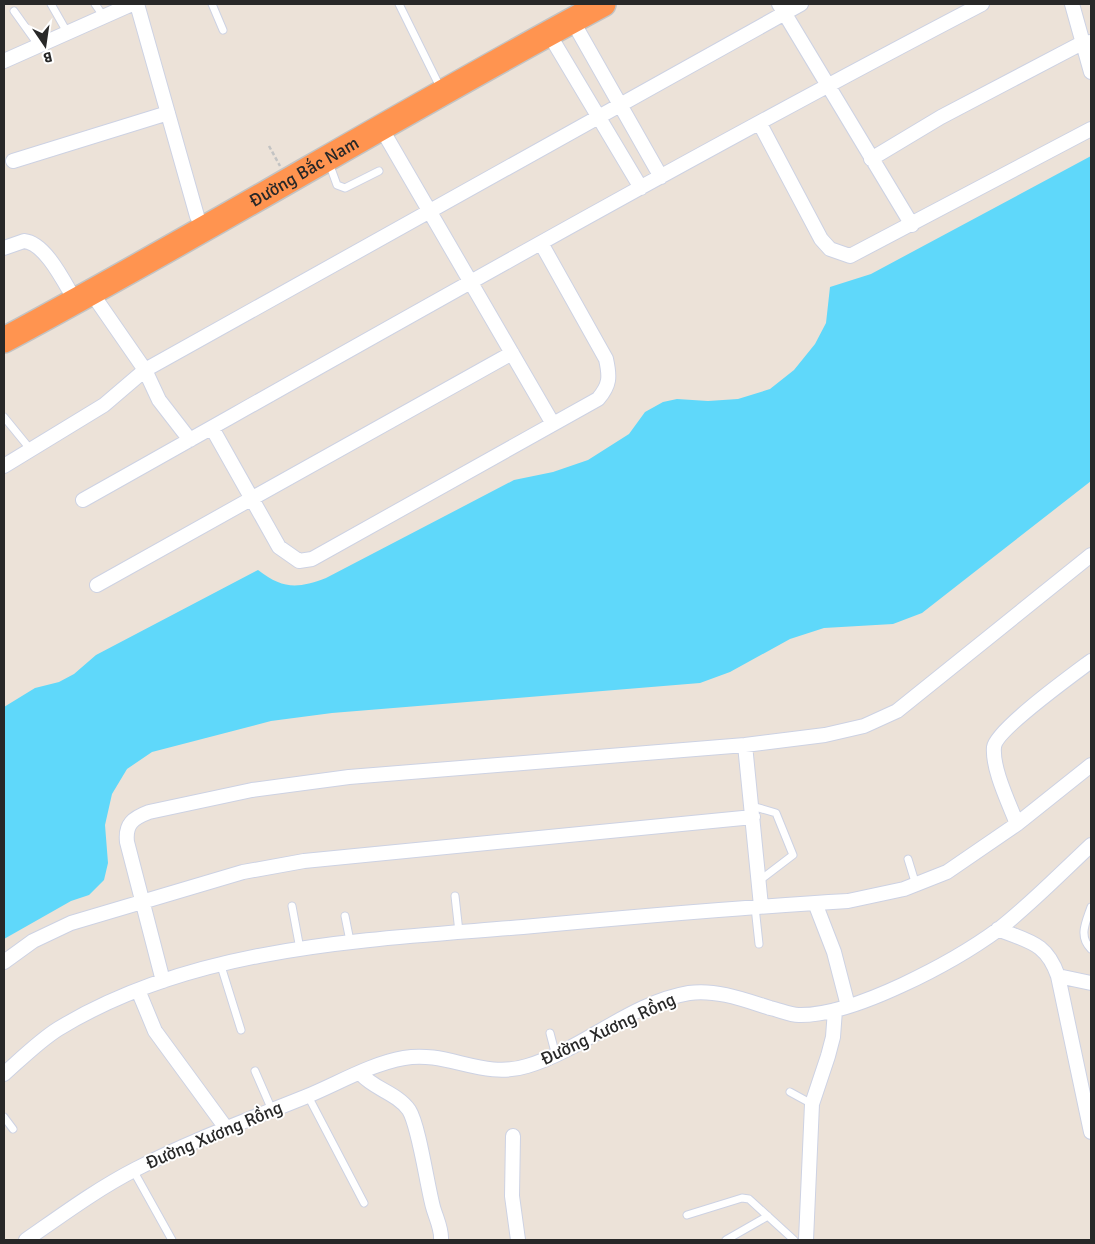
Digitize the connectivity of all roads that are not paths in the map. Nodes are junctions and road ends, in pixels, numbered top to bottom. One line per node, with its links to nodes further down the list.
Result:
1 (51, 4): 16 (lane)
2 (95, 4): 13 (lane)
3 (132, 4): 13 (street)
4 (137, 4): 25 (street)
5 (212, 4): 15 (lane)
6 (399, 4): 23 (lane)
7 (603, 4): 14 (highway, Đường Bắc Nam)
8 (801, 4): 11 (street)
9 (982, 4): 22 (street)
10 (1072, 4): 18 (street)
11 (781, 8): 22 (street); 24 (street)
12 (14, 11): 19 (lane)
13 (105, 17): 16 (street)
14 (572, 20): 17 (highway, Đường Bắc Nam); 24 (street)
15 (223, 30)
16 (67, 32): 19 (street)
17 (549, 34): 23 (highway, Đường Bắc Nam); 26 (street)
18 (1087, 43): 21 (street); 31 (street)
19 (39, 46): 20 (street)
20 (4, 61)
21 (1091, 72)
22 (828, 84): 27 (street); 31 (street)
23 (442, 92): 28 (highway, Đường Bắc Nam)
24 (620, 104): 26 (street); 34 (street)
25 (168, 113): 32 (street); 38 (street)
26 (599, 116): 35 (street); 36 (street)
27 (760, 124): 34 (street); 37 (street)
28 (380, 126): 30 (highway, Đường Bắc Nam); 36 (street)
29 (1091, 129): 37 (street)
30 (327, 158): 33 (lane); 38 (highway, Đường Bắc Nam)
31 (871, 159): 37 (street)
32 (13, 161)
33 (379, 171)
34 (661, 177): 35 (street)
35 (641, 188): 39 (street)
36 (429, 211): 41 (street); 45 (street)
37 (912, 225)
38 (204, 231): 42 (highway, Đường Bắc Nam)
39 (541, 243): 41 (street); 47 (street)
40 (4, 248): 42 (street)
41 (471, 281): 44 (street); 48 (street)
42 (84, 297): 43 (highway, Đường Bắc Nam); 45 (street)
43 (4, 340)
44 (512, 353): 47 (street); 52 (street)
45 (146, 370): 49 (street); 50 (street)
46 (4, 417): 50 (lane)
47 (553, 424): 52 (street)
48 (212, 428): 49 (street); 52 (street)
49 (190, 440): 53 (street)
50 (30, 450): 51 (street)
51 (4, 466)
52 (250, 499): 55 (street)
53 (83, 500)
54 (1091, 555): 57 (street)
55 (97, 585)
56 (1091, 661): 60 (street)
57 (745, 745): 59 (street); 66 (street)
58 (1091, 765): 60 (street)
59 (753, 812): 63 (street); 63 (lane); 66 (street)
60 (1017, 824): 64 (street)
61 (1091, 845): 72 (street, Đường Xương Rồng)
62 (908, 859): 64 (lane)
63 (759, 881): 69 (street)
64 (916, 885): 67 (street)
65 (455, 896): 73 (lane)
66 (142, 900): 78 (street); 81 (street)
67 (815, 903): 69 (street); 84 (street)
68 (292, 906): 76 (lane)
69 (758, 907): 73 (street); 75 (lane)
70 (1091, 908): 77 (lane)
71 (345, 916): 74 (lane)
72 (998, 929): 80 (street); 84 (street, Đường Xương Rồng)
73 (459, 932): 74 (street)
74 (350, 942): 76 (street)
75 (759, 944)
76 (300, 949): 79 (street)
77 (1091, 949)
78 (4, 962)
79 (220, 966): 81 (street); 85 (lane)
80 (1058, 976): 82 (street); 98 (street)
81 (163, 980): 83 (street)
82 (1091, 983)
83 (138, 990): 89 (street); 96 (street)
84 (842, 1008): 87 (street, Đường Xương Rồng); 93 (street)
85 (241, 1030)
86 (550, 1034): 87 (lane)
87 (556, 1056): 90 (street, Đường Xương Rồng)
88 (255, 1071): 94 (lane)
89 (4, 1074)
90 (361, 1074): 92 (street, Đường Xương Rồng); 106 (street)
91 (790, 1092): 93 (lane)
92 (308, 1096): 94 (street, Đường Xương Rồng); 101 (lane)
93 (812, 1104): 110 (street)
94 (272, 1110): 96 (street, Đường Xương Rồng)
95 (4, 1117): 97 (lane)
96 (226, 1128): 100 (street, Đường Xương Rồng)
97 (13, 1129)
98 (1091, 1132)
99 (513, 1136): 107 (street)
100 (133, 1170): 104 (street, Đường Xương Rồng); 105 (lane)
101 (364, 1203)
102 (687, 1215): 103 (lane)
103 (768, 1216): 108 (lane); 109 (lane)
104 (26, 1240)
105 (172, 1240)
106 (440, 1240)
107 (518, 1240)
108 (726, 1240)
109 (794, 1240)
110 (806, 1240)

